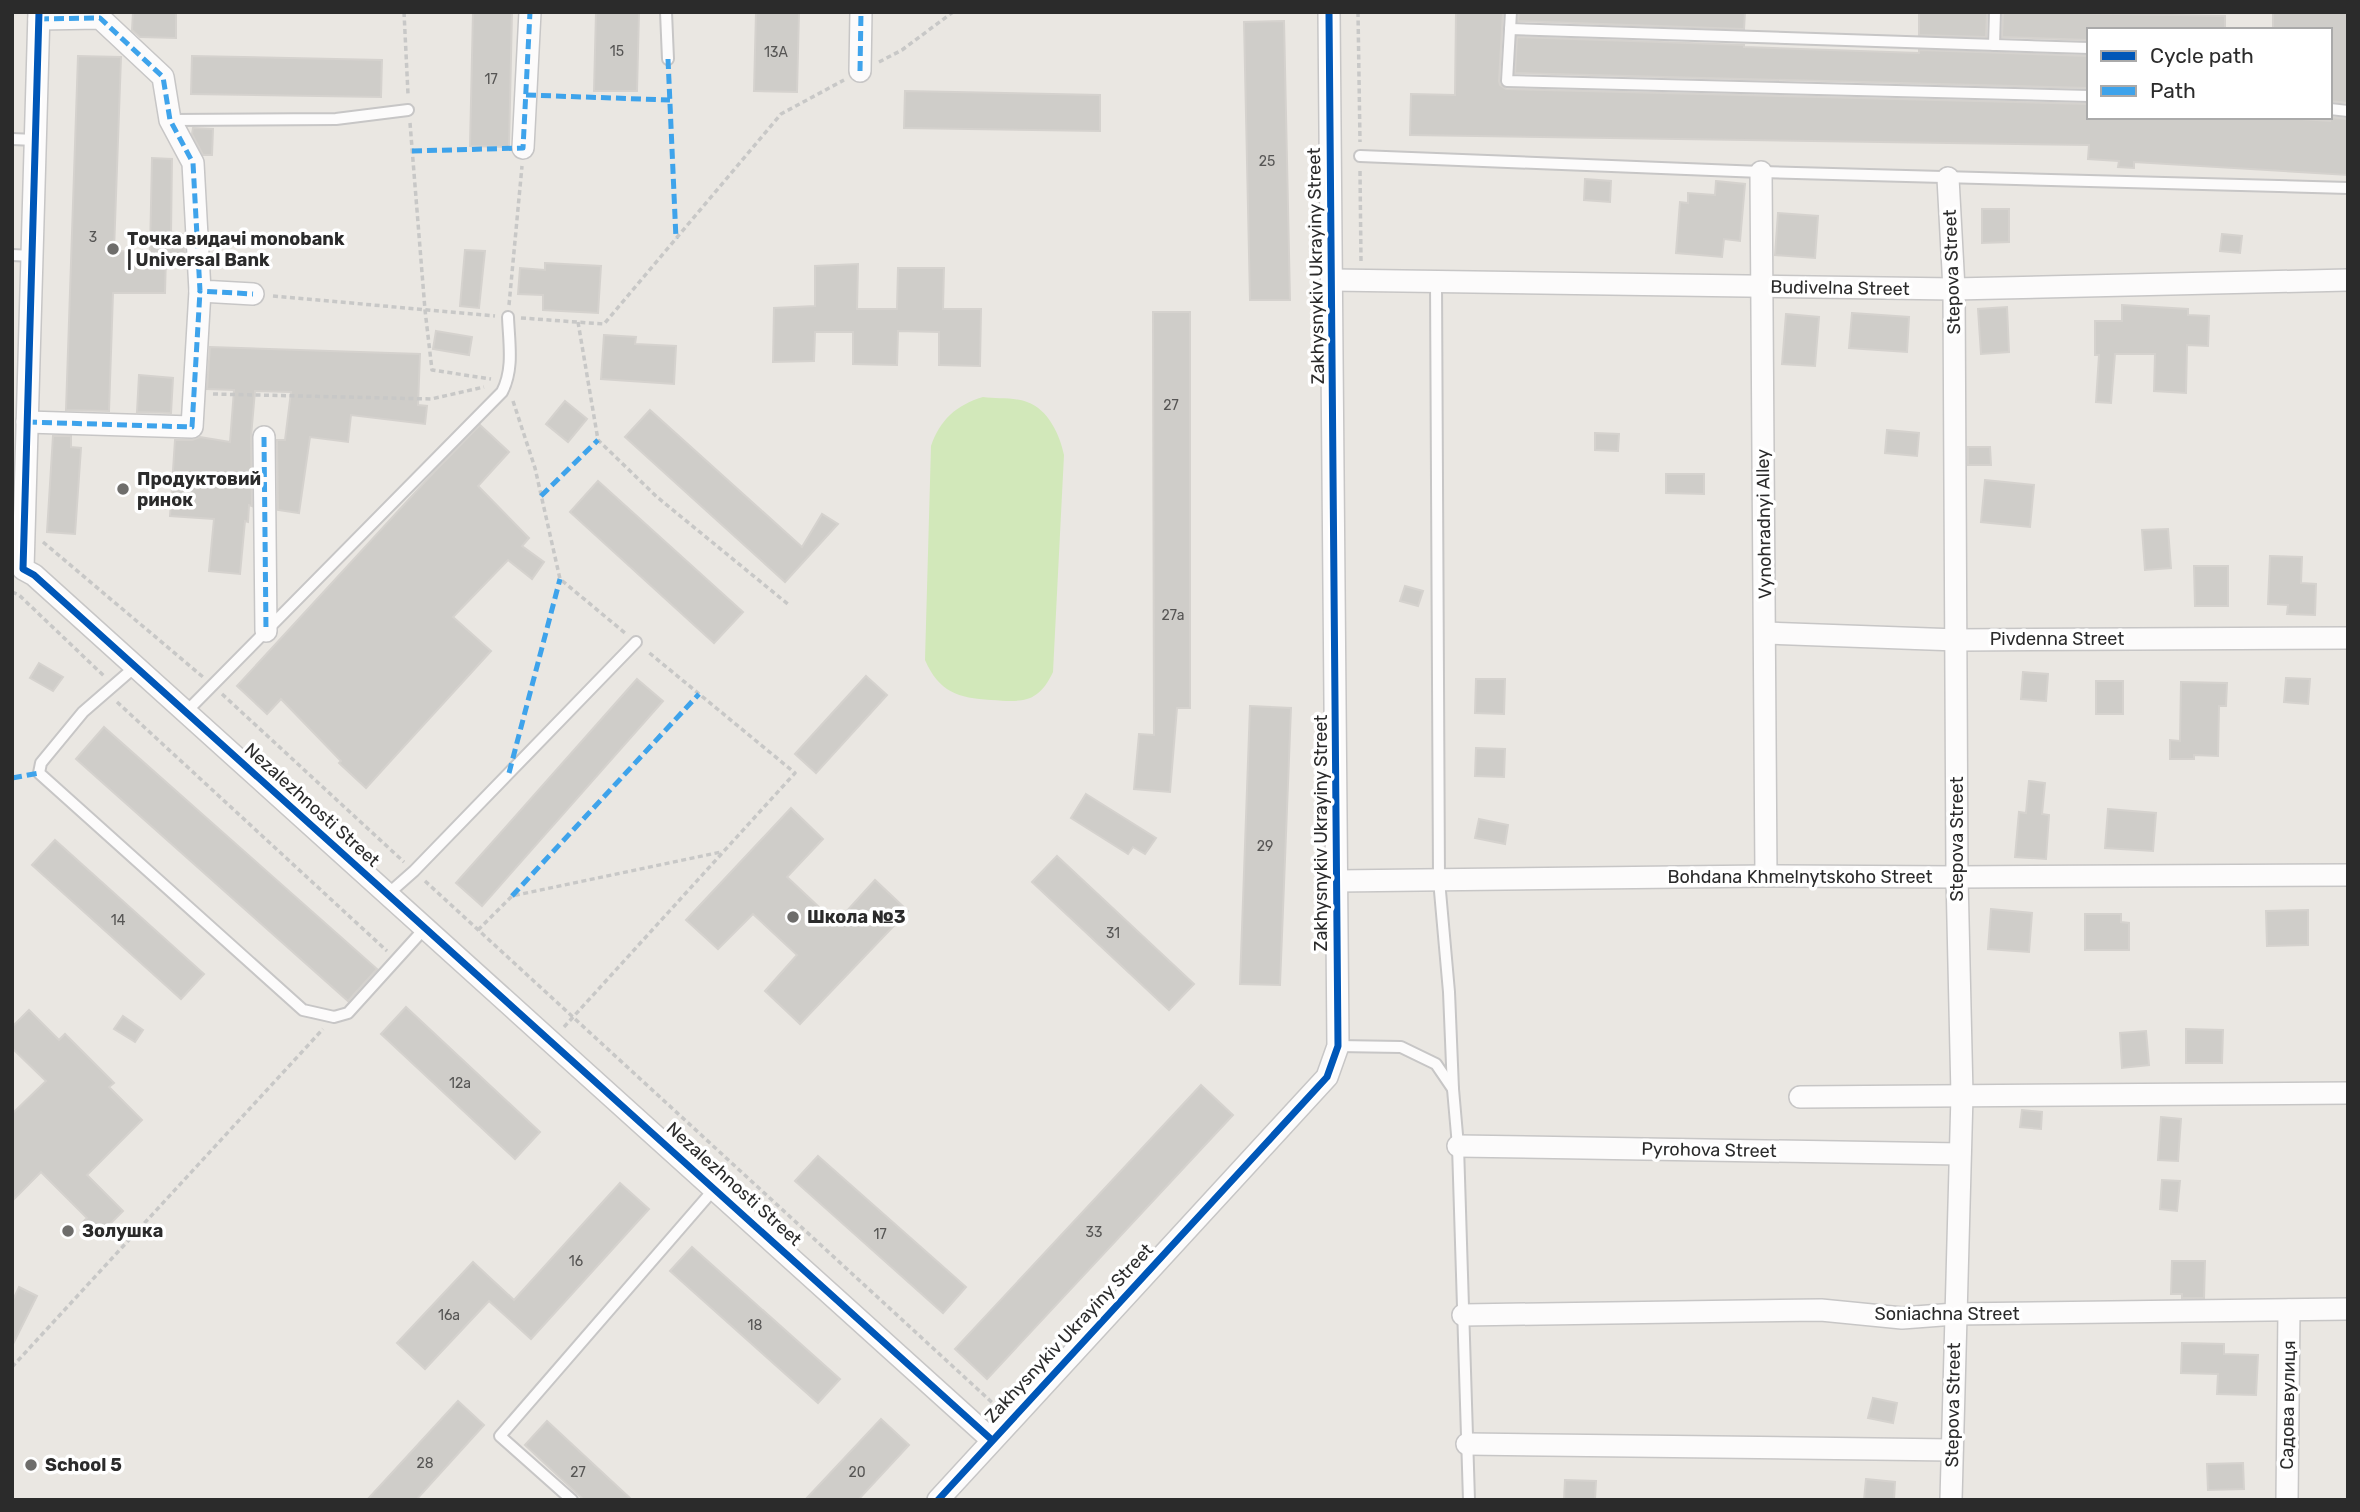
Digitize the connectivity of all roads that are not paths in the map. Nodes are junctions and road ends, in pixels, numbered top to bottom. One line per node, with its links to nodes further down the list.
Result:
1 (530, 12): 18 (street)
2 (666, 12): 11 (lane)
3 (861, 12): 12 (street)
4 (1329, 12): 24 (street, Zakhysnykiv Ukrayiny Street)
5 (1511, 12): 8 (lane)
6 (1995, 12): 9 (lane)
7 (39, 15): 15 (street); 17 (street, Nezalezhnosti Street)
8 (1510, 29): 9 (lane); 13 (lane)
9 (1994, 45): 10 (lane)
10 (2087, 48)
11 (668, 59)
12 (860, 71)
13 (2087, 96)
14 (408, 110): 15 (lane)
15 (170, 120): 29 (street)
16 (12, 139): 17 (lane)
17 (35, 140): 23 (street, Nezalezhnosti Street)
18 (523, 148)
19 (1360, 156): 20 (lane)
20 (1761, 172): 21 (lane); 27 (street, Vynohradnyi Alley)
21 (1948, 177): 22 (lane); 28 (street, Stepova Street)
22 (2348, 188)
23 (22, 255): 32 (street, Nezalezhnosti Street)
24 (1332, 280): 26 (street, Budivelna Street); 46 (street, Zakhysnykiv Ukrayiny Street)
25 (2348, 280): 28 (street, Budivelna Street)
26 (1436, 282): 27 (street, Budivelna Street); 45 (lane)
27 (1761, 287): 28 (street, Budivelna Street); 36 (street, Vynohradnyi Alley)
28 (1954, 289): 38 (street, Stepova Street)
29 (200, 291): 30 (street); 32 (street)
30 (254, 294)
31 (508, 317): 35 (lane)
32 (27, 422): 34 (street, Nezalezhnosti Street)
33 (264, 437): 35 (street)
34 (18, 569): 40 (street, Nezalezhnosti Street)
35 (266, 631): 41 (lane)
36 (1766, 633): 38 (street, Pivdenna Street); 43 (street, Vynohradnyi Alley)
37 (2348, 638): 38 (street, Pivdenna Street)
38 (1957, 640): 44 (street, Stepova Street)
39 (636, 642): 47 (lane)
40 (136, 666): 41 (street, Nezalezhnosti Street); 48 (lane)
41 (186, 712): 47 (street, Nezalezhnosti Street)
42 (2348, 875): 44 (street, Bohdana Khmelnytskoho Street)
43 (1766, 876): 44 (street, Bohdana Khmelnytskoho Street); 45 (street, Bohdana Khmelnytskoho Street)
44 (1957, 877): 52 (street, Stepova Street)
45 (1439, 880): 46 (street, Bohdana Khmelnytskoho Street); 50 (lane)
46 (1337, 881): 49 (street, Zakhysnykiv Ukrayiny Street)
47 (388, 894): 48 (street, Nezalezhnosti Street)
48 (425, 928): 56 (street, Nezalezhnosti Street)
49 (1338, 1046): 50 (lane); 61 (street, Zakhysnykiv Ukrayiny Street)
50 (1453, 1089): 54 (lane)
51 (2348, 1093): 52 (street)
52 (1962, 1095): 53 (street); 55 (street, Stepova Street)
53 (1800, 1097)
54 (1458, 1146): 55 (street, Pyrohova Street); 60 (lane)
55 (1959, 1154): 59 (street, Stepova Street)
56 (715, 1188): 61 (street, Nezalezhnosti Street); 64 (lane)
57 (2348, 1309): 58 (street, Soniachna Street)
58 (2289, 1310): 59 (street, Soniachna Street); 68 (street, Садова вулиця)
59 (1955, 1314): 60 (street, Soniachna Street); 63 (street, Stepova Street)
60 (1463, 1315): 62 (lane)
61 (992, 1440): 65 (street, Zakhysnykiv Ukrayiny Street)
62 (1467, 1444): 63 (street); 66 (lane)
63 (1952, 1450): 67 (street, Stepova Street)
64 (572, 1500)
65 (938, 1500)
66 (1469, 1500)
67 (1951, 1500)
68 (2287, 1500)

